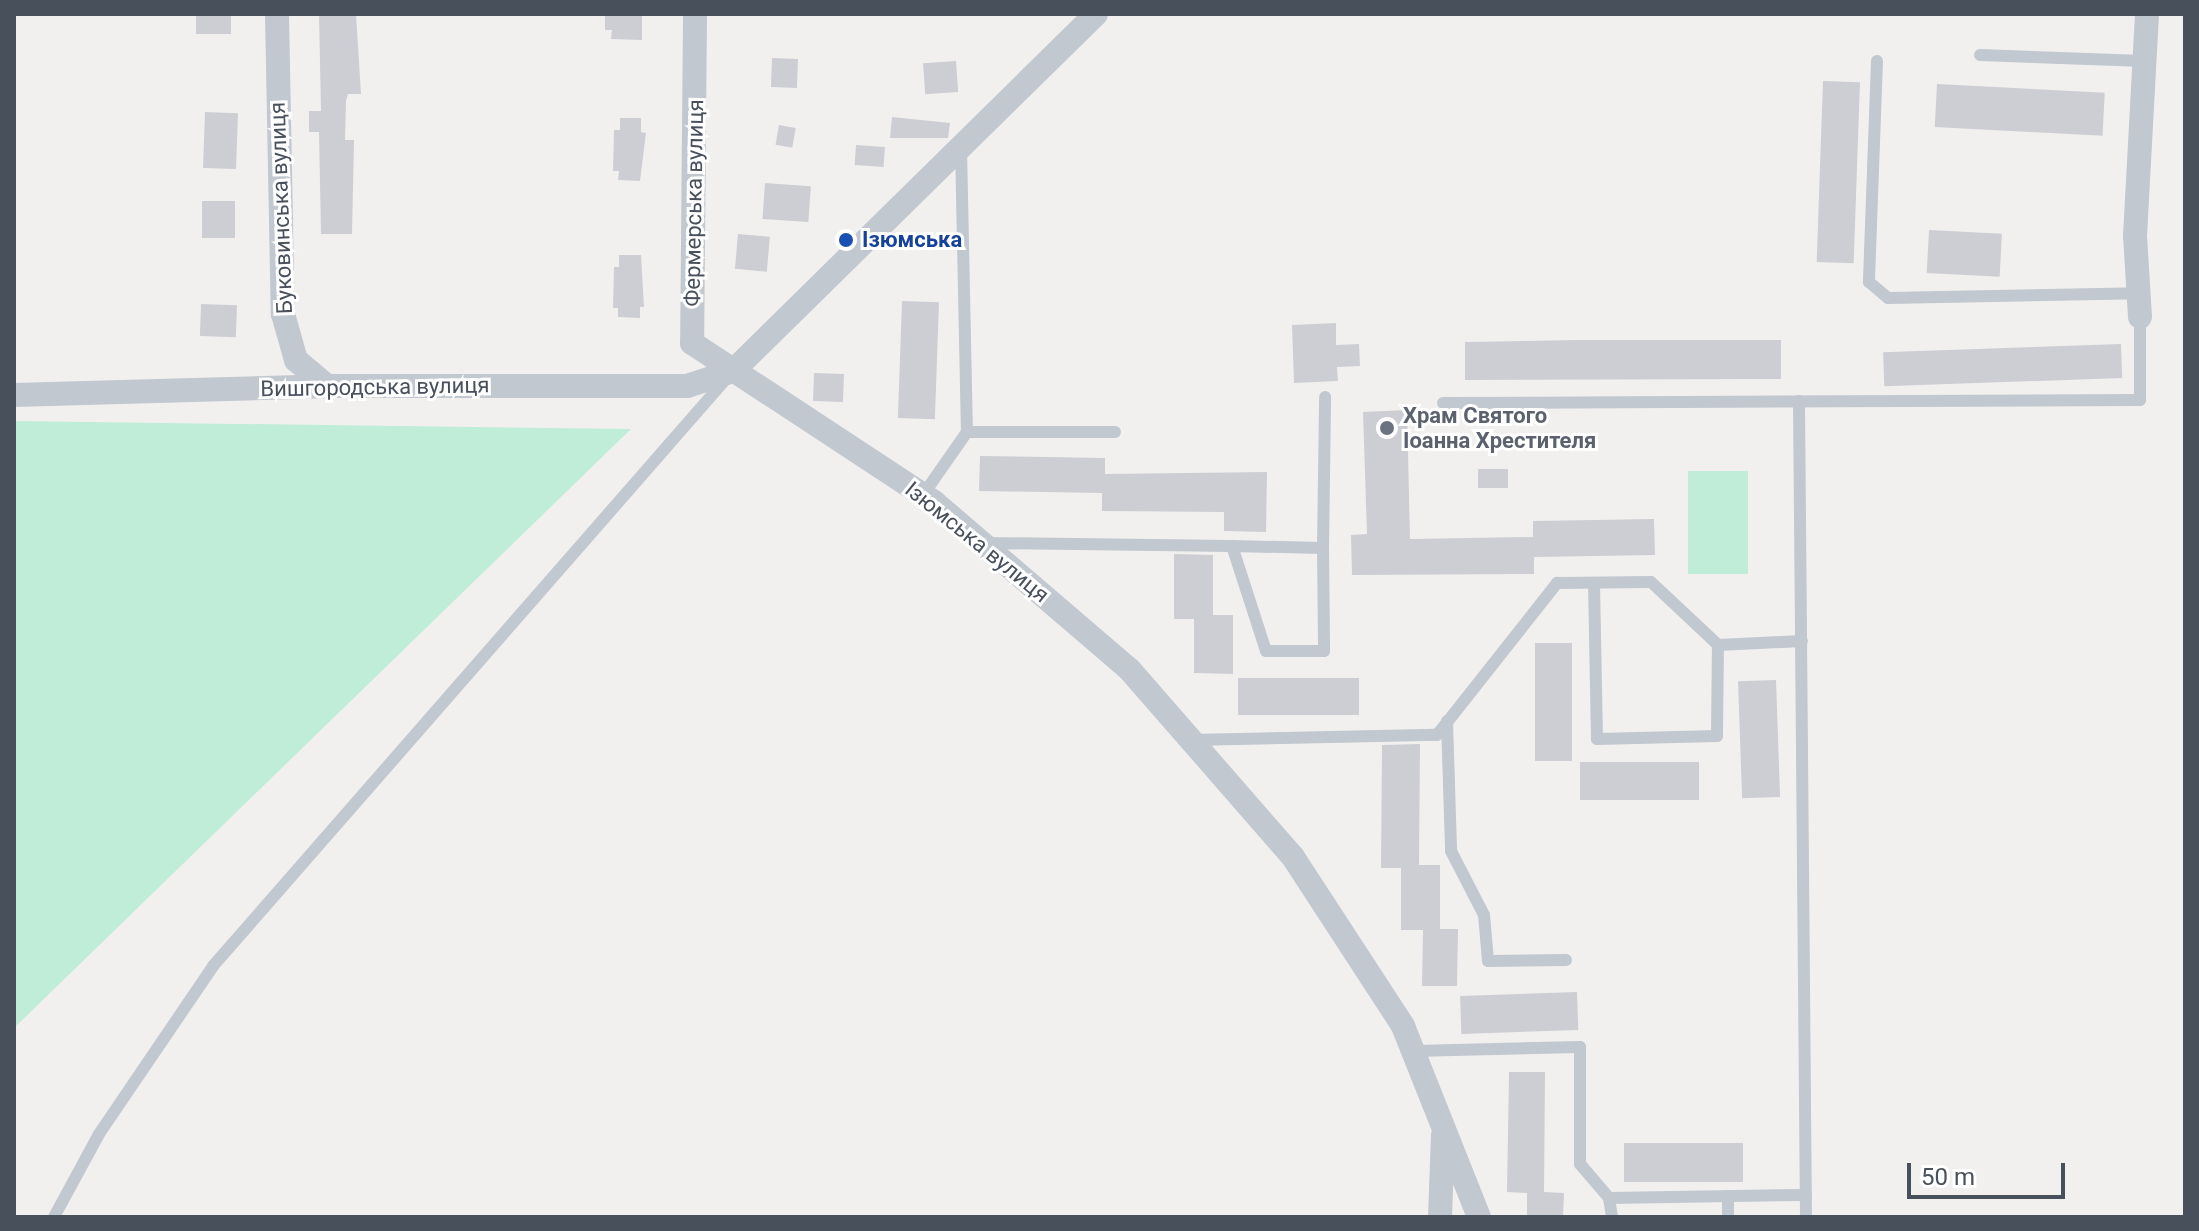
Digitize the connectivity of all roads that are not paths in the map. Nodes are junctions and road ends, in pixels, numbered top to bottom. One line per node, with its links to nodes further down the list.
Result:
1 (277, 14): 11 (street, Буковинська вулиця)
2 (695, 14): 10 (street, Фермерська вулиця)
3 (1096, 14): 8 (street)
4 (2147, 14): 7 (street)
5 (1980, 55): 7 (lane)
6 (1877, 61): 9 (lane)
7 (2144, 61): 9 (street)
8 (961, 148): 10 (street); 16 (lane)
9 (2140, 305): 14 (lane)
10 (733, 371): 11 (street, Вишгородська вулиця); 18 (street, Ізюмська вулиця); 33 (lane)
11 (327, 386): 12 (street, Вишгородська вулиця)
12 (14, 395)
13 (1325, 397): 21 (lane)
14 (1799, 401): 15 (lane); 23 (lane)
15 (1443, 403)
16 (967, 432): 17 (lane); 18 (lane)
17 (1115, 432)
18 (923, 495): 19 (street, Ізюмська вулиця)
19 (983, 543): 20 (lane); 26 (street, Ізюмська вулиця)
20 (1232, 546): 21 (lane); 21 (lane)
21 (1323, 548)
22 (1594, 583): 24 (lane); 24 (lane); 25 (lane)
23 (1802, 641): 24 (lane); 30 (lane)
24 (1718, 645)
25 (1447, 721): 26 (lane); 27 (lane)
26 (1192, 740): 28 (street, Ізюмська вулиця)
27 (1566, 960)
28 (1413, 1051): 29 (street, Ізюмська вулиця); 32 (lane)
29 (1443, 1129): 34 (street, Ізюмська вулиця); 35 (street, Ізюмська вулиця)
30 (1806, 1195): 31 (lane); 38 (lane)
31 (1728, 1196): 32 (lane); 37 (lane)
32 (1609, 1198): 36 (lane)
33 (54, 1217)
34 (1440, 1217)
35 (1479, 1217)
36 (1612, 1217)
37 (1728, 1217)
38 (1806, 1217)

